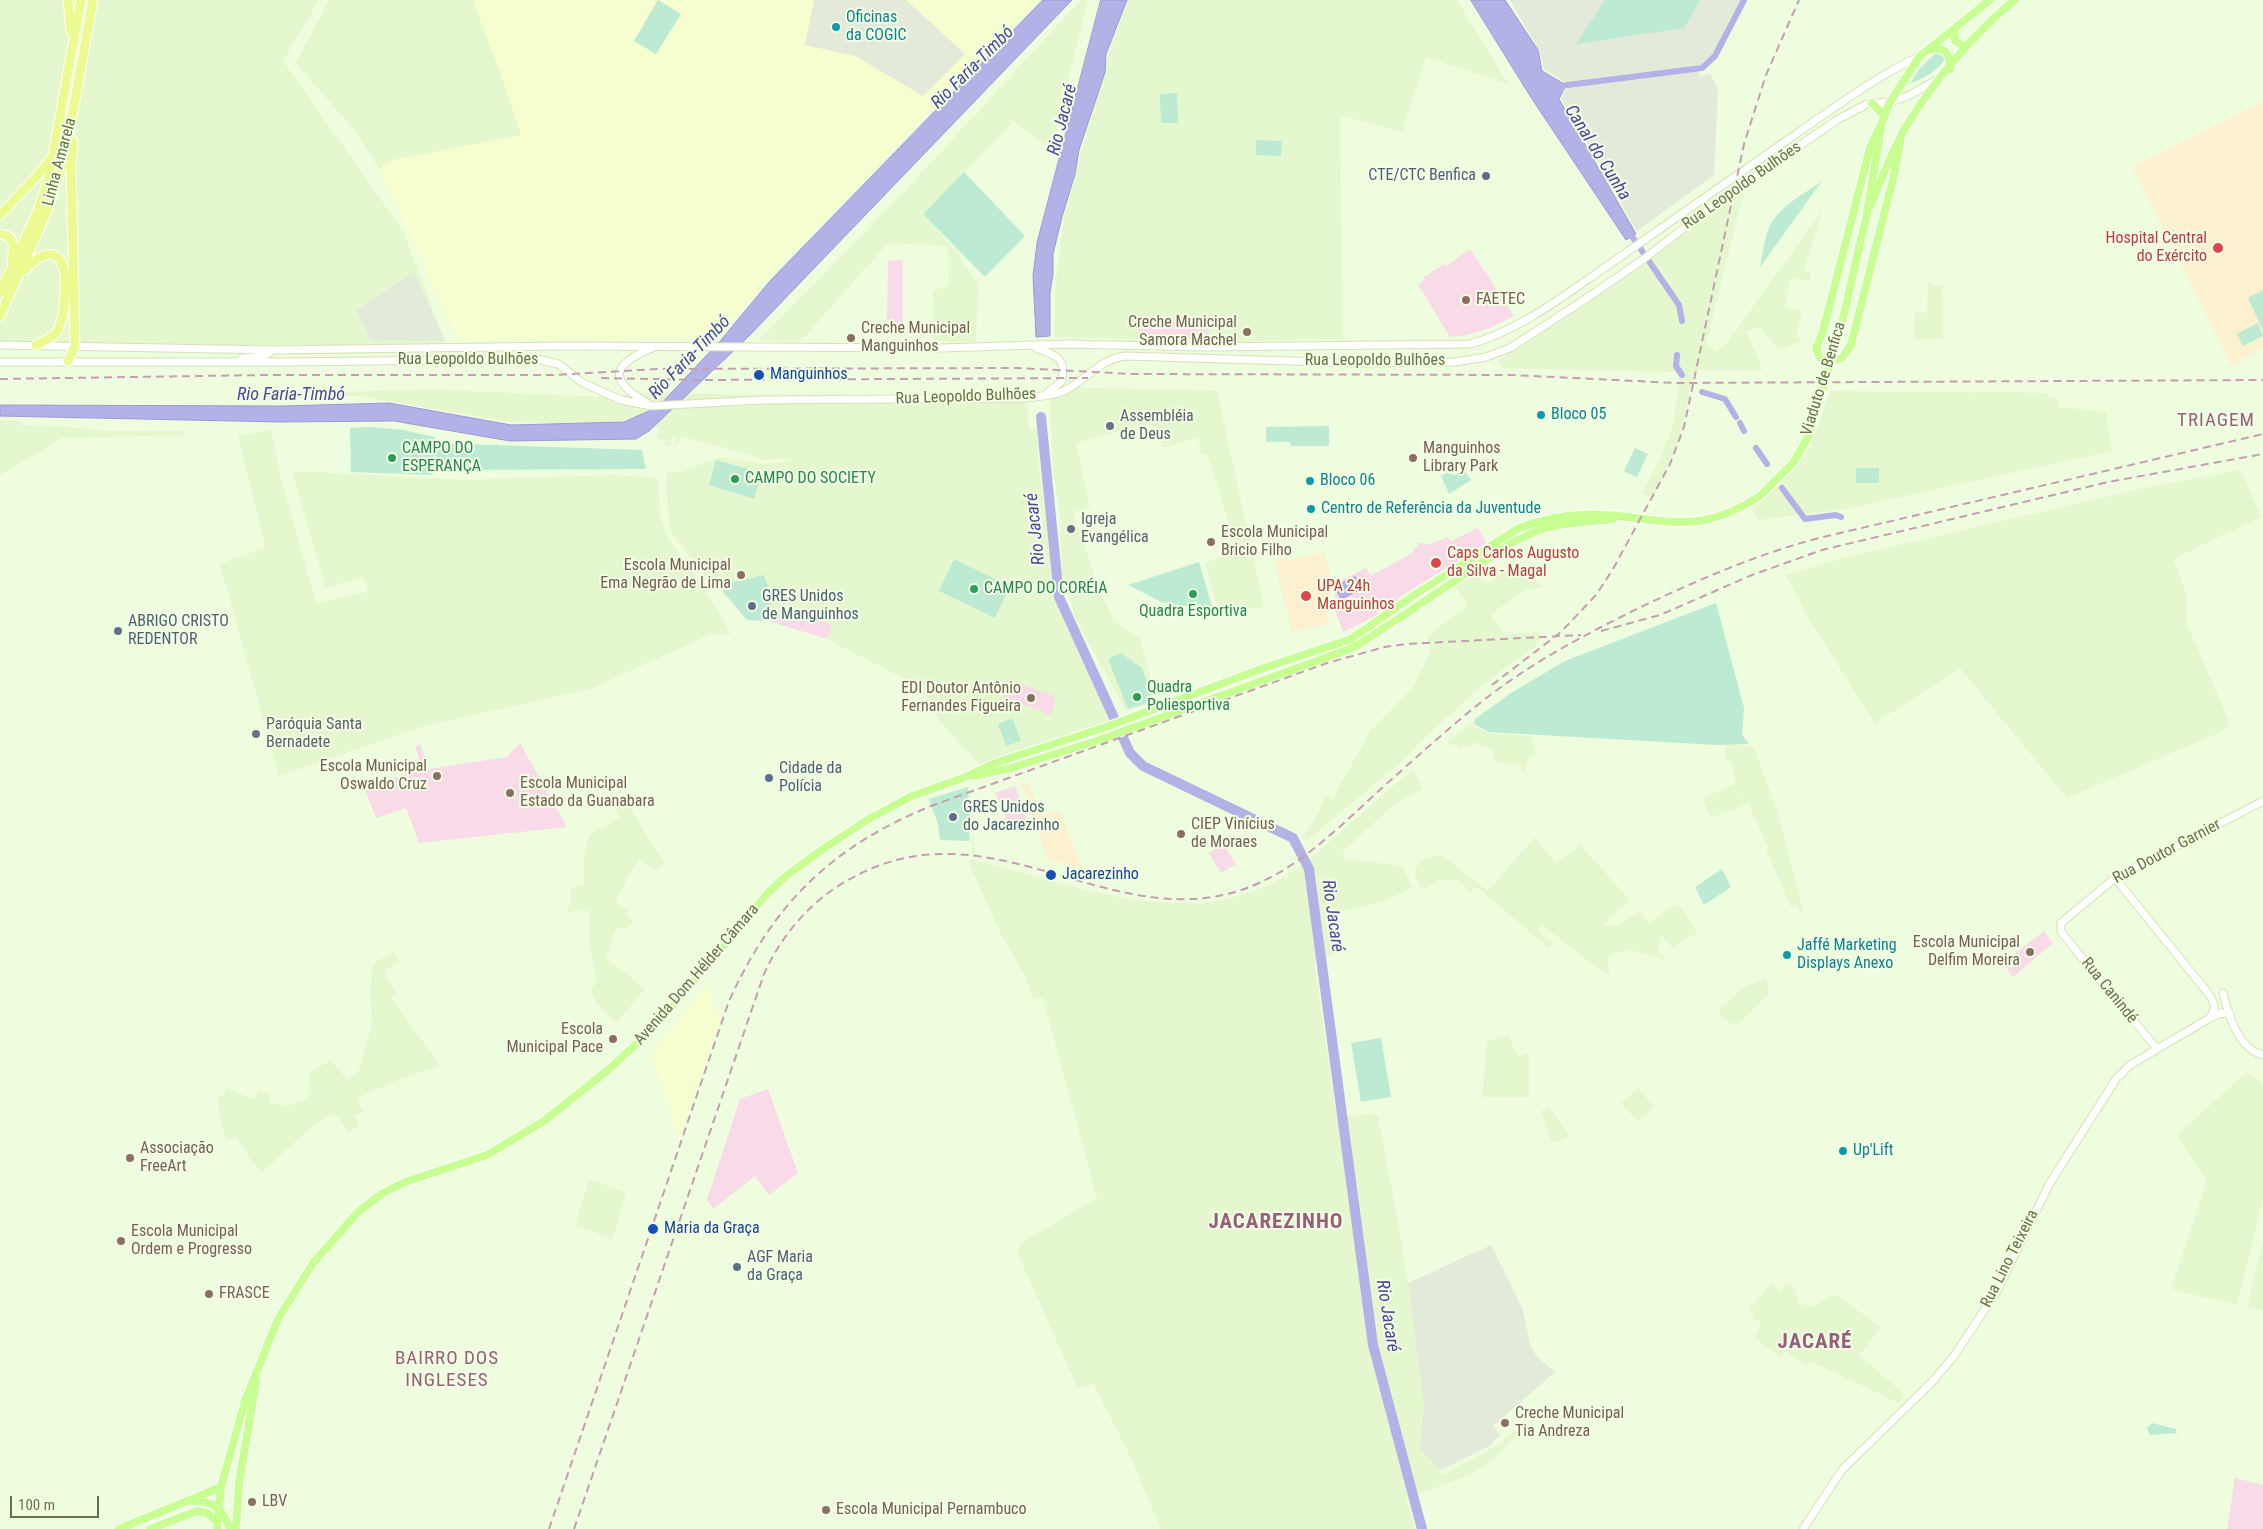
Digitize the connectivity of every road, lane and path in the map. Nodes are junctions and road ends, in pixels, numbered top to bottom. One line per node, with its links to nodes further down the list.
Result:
1 (68, 0): 8 (highway)
2 (81, 0): 8 (highway, Linha Amarela)
3 (93, 0): 15 (highway, Linha Amarela)
4 (1990, 0): 6 (main road)
5 (2014, 0): 7 (main road)
6 (1956, 27): 7 (main road); 9 (main road)
7 (1966, 47): 11 (main road)
8 (72, 48): 18 (highway, Linha Amarela)
9 (1928, 49): 10 (main road); 11 (main road)
10 (1920, 56): 13 (main road); 29 (main road, Rua Leopoldo Bulhões)
11 (1950, 68): 12 (main road)
12 (1940, 79): 13 (main road, Rua Leopoldo Bulhões); 17 (main road)
13 (1890, 102): 14 (main road, Rua Leopoldo Bulhões); 16 (main road)
14 (1872, 103): 16 (main road); 35 (main road, Rua Leopoldo Bulhões)
15 (73, 118): 23 (highway, Linha Amarela); 28 (highway)
16 (1883, 119): 17 (main road); 20 (main road)
17 (1901, 136): 20 (main road)
18 (54, 154): 19 (highway); 22 (highway, Linha Amarela)
19 (0, 215)
20 (1866, 219): 37 (main road, Viaduto de Benfica, bridge)
21 (0, 234): 22 (highway)
22 (8, 276): 24 (highway, Linha Amarela)
23 (17, 281): 25 (highway, Linha Amarela); 27 (highway)
24 (0, 293)
25 (0, 316)
26 (0, 345): 27 (main road, Rua Leopoldo Bulhões)
27 (36, 345): 28 (main road, Rua Leopoldo Bulhões)
28 (75, 346): 31 (main road, Rua Leopoldo Bulhões); 33 (highway)
29 (1032, 346): 30 (main road, Rua Leopoldo Bulhões); 35 (main road)
30 (655, 347): 31 (main road, Rua Leopoldo Bulhões); 36 (main road)
31 (273, 350): 34 (main road)
32 (0, 362): 33 (main road, Rua Leopoldo Bulhões)
33 (68, 362): 34 (main road, Rua Leopoldo Bulhões)
34 (222, 362): 36 (main road, Rua Leopoldo Bulhões)
35 (1044, 394): 36 (main road, Rua Leopoldo Bulhões)
36 (654, 406)
37 (1760, 496): 38 (main road, Avenida Dom Hélder Câmara)
38 (1623, 518): 39 (main road, Avenida Dom Hélder Câmara); 39 (main road, Avenida Dom Hélder Câmara)
39 (966, 777): 48 (main road, Avenida Dom Hélder Câmara)
40 (2263, 801): 41 (main road, Rua Doutor Garnier)
41 (2114, 878): 42 (main road, Rua Doutor Garnier); 45 (main road)
42 (2061, 932): 46 (main road, Rua Canindé)
43 (2223, 993): 44 (main road)
44 (2230, 1014): 45 (main road, Rua Lino Teixeira); 47 (main road)
45 (2208, 1020): 46 (main road, Rua Lino Teixeira)
46 (2157, 1049): 57 (main road, Rua Lino Teixeira)
47 (2260, 1054)
48 (258, 1370): 49 (main road, Avenida Dom Hélder Câmara); 56 (main road, Avenida Dom Hélder Câmara)
49 (221, 1487): 50 (main road); 51 (main road, Avenida Dom Hélder Câmara)
50 (189, 1501): 51 (main road); 53 (main road)
51 (218, 1506): 52 (main road, Avenida Dom Hélder Câmara); 55 (main road)
52 (217, 1525): 54 (main road)
53 (119, 1529)
54 (150, 1529)
55 (230, 1529)
56 (236, 1529)
57 (1803, 1529)

